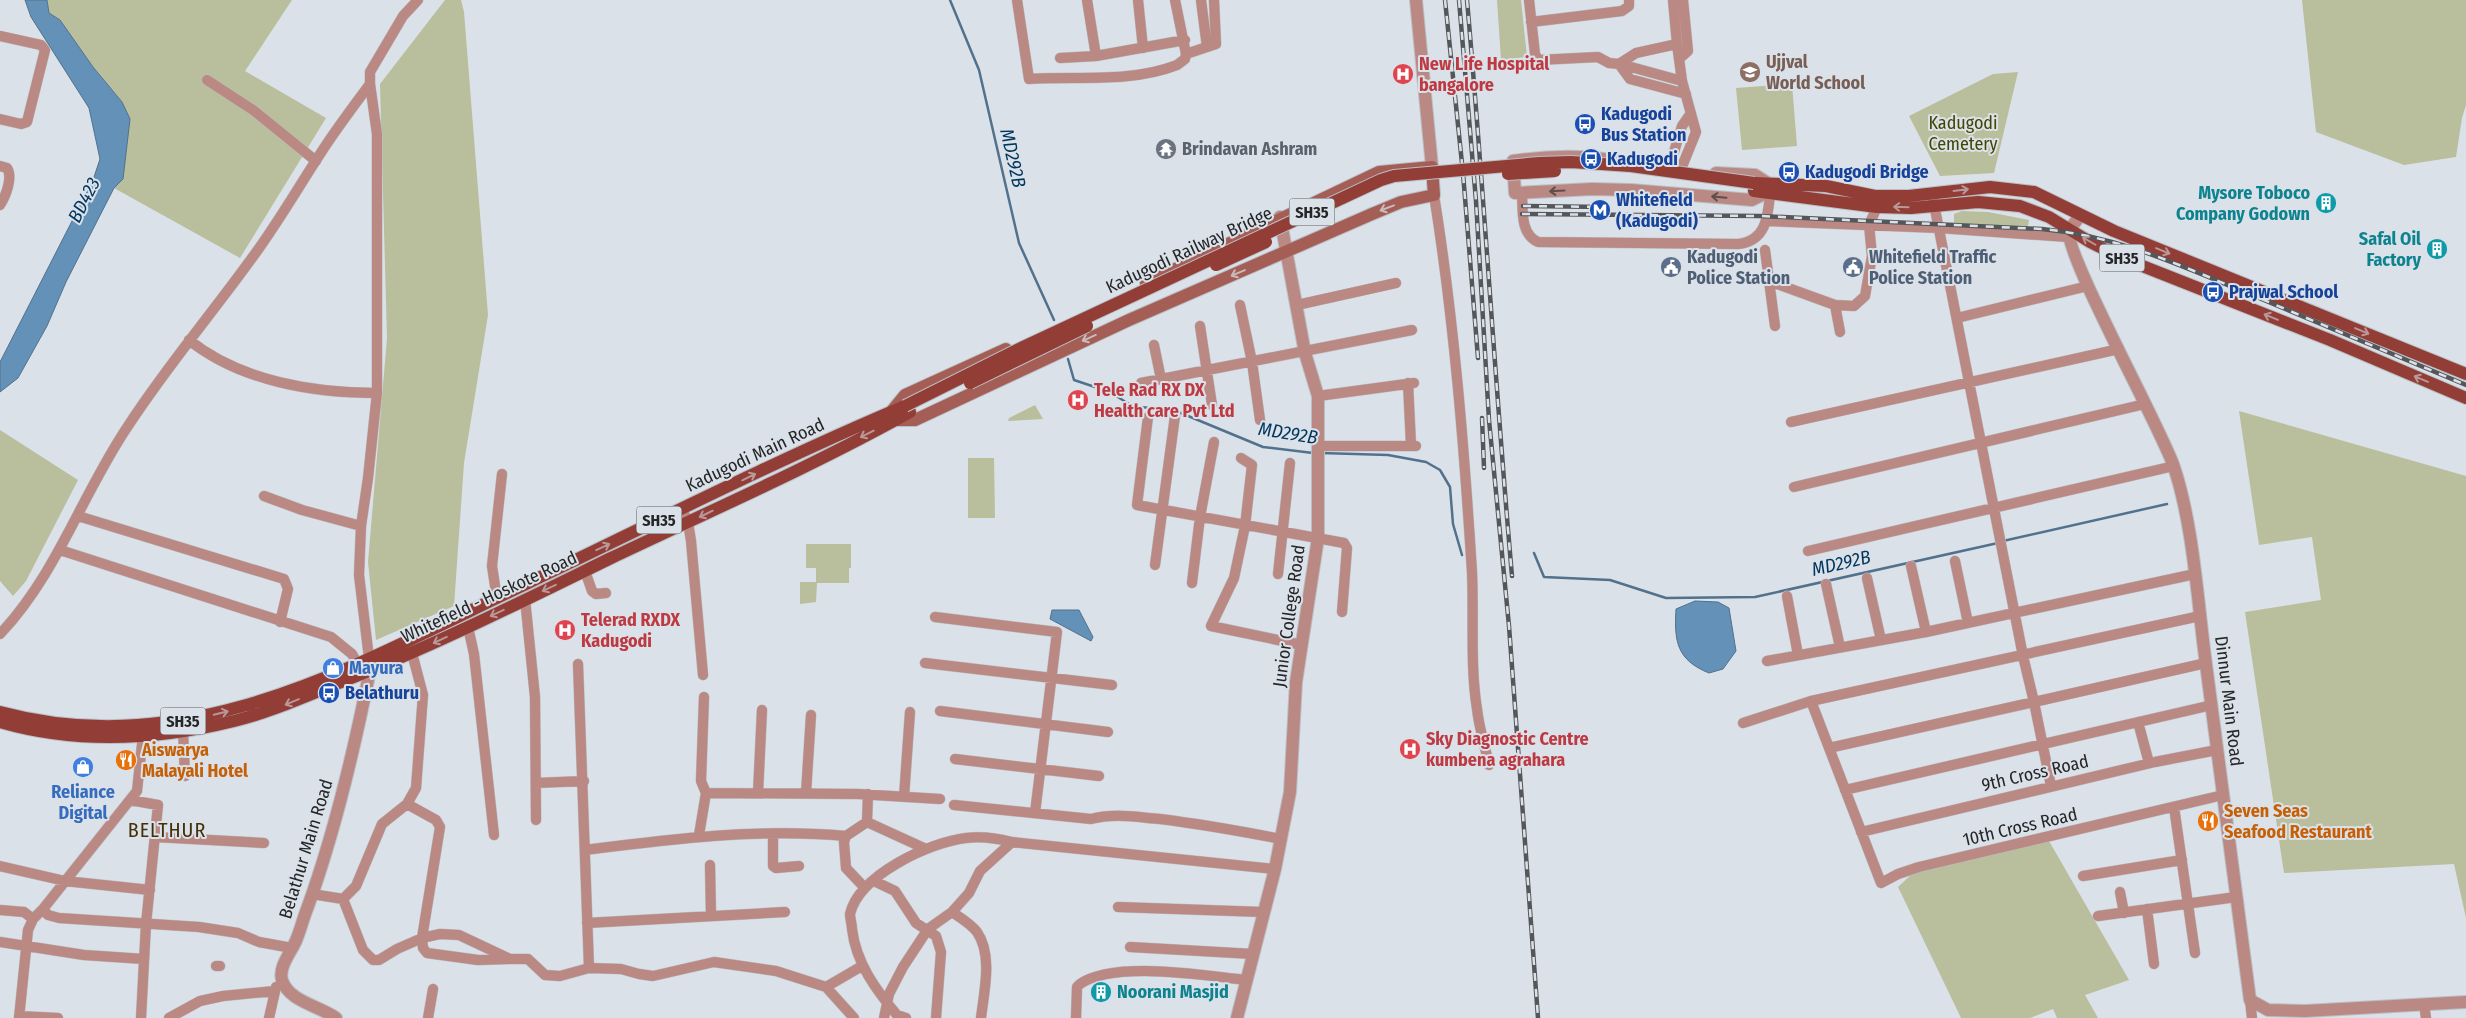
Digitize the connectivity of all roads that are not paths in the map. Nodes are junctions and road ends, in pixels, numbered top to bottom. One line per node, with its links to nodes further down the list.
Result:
1 (418, 0): 27 (street)
2 (1017, 0): 19 (street)
3 (1087, 0): 20 (street)
4 (1138, 0): 18 (street)
5 (1175, 0): 15 (street)
6 (1202, 0): 17 (street)
7 (1214, 0): 17 (street)
8 (1416, 0): 32 (street)
9 (1529, 0): 13 (street)
10 (1629, 0): 13 (street)
11 (1673, 0): 16 (street)
12 (1683, 0): 22 (street)
13 (1531, 22): 23 (street)
14 (0, 36): 29 (street)
15 (1185, 40): 18 (street); 19 (street)
16 (1677, 44): 22 (street); 23 (street)
17 (1206, 47): 19 (street)
18 (1143, 48): 20 (street)
19 (1186, 54)
20 (1096, 56): 21 (street)
21 (1060, 58)
22 (1679, 59): 26 (street)
23 (1619, 64): 28 (street)
24 (1631, 67): 26 (street)
25 (207, 80): 30 (street)
26 (1682, 81): 28 (street)
27 (370, 84): 30 (street); 71 (street)
28 (1686, 94): 33 (street)
29 (0, 119)
30 (316, 161): 60 (street)
31 (0, 166): 38 (street)
32 (1432, 167): 36 (main road); 41 (main road)
33 (1675, 168): 34 (street); 35 (street)
34 (1762, 189): 35 (street, one-way to 35); 37 (main road, SH35); 39 (main road, SH35); 42 (street); 76 (main road, Kadugodi Railway Bridge / SH35, bridge)
35 (1522, 193): 42 (street)
36 (1434, 195): 47 (main road, one-way to 47); 160 (street)
37 (1934, 200): 39 (main road, SH35, one-way to 39); 40 (main road, SH35, one-way to 40); 44 (street); 45 (main road, SH35)
38 (0, 205)
39 (1877, 207): 43 (street)
40 (2080, 216): 45 (street); 55 (main road, SH35, one-way to 55)
41 (1280, 217): 47 (street, Junior College Road); 77 (main road)
42 (1768, 221): 43 (street)
43 (1869, 225): 44 (street); 53 (street)
44 (1939, 228): 45 (street); 54 (street)
45 (2069, 233): 50 (street, Dinnur Main Road); 61 (main road, SH35, one-way to 45)
46 (1765, 250): 48 (street)
47 (1287, 252): 52 (street, Junior College Road); 77 (main road, one-way to 77)
48 (1769, 281): 53 (street); 57 (street)
49 (1396, 283): 52 (street)
50 (2088, 286): 54 (street); 63 (street, Dinnur Main Road)
51 (1240, 305): 65 (street)
52 (1297, 305): 64 (street, Junior College Road)
53 (1835, 305): 59 (street)
54 (1957, 318): 70 (street)
55 (2340, 322): 61 (main road); 67 (main road, SH35, one-way to 67)
56 (1200, 326): 66 (street)
57 (1775, 326)
58 (1412, 330): 64 (street)
59 (1840, 332)
60 (188, 340): 71 (street); 94 (street)
61 (2330, 340): 73 (main road, SH35, one-way to 61)
62 (1154, 345): 68 (street)
63 (2119, 349): 70 (street); 74 (street, Dinnur Main Road)
64 (1305, 352): 65 (street); 72 (street, Junior College Road)
65 (1252, 362): 66 (street); 80 (street)
66 (1207, 371): 68 (street); 75 (street)
67 (2466, 374)
68 (1161, 380): 69 (street)
69 (1141, 383)
70 (1970, 383): 81 (street); 83 (street)
71 (377, 392): 97 (street)
72 (1318, 396): 84 (street, Junior College Road); 84 (street)
73 (2466, 398)
74 (2146, 404): 83 (street); 87 (street, Dinnur Main Road)
75 (1212, 405)
76 (908, 409): 77 (main road, Kadugodi Main Road / SH35)
77 (892, 416): 91 (main road, Kadugodi Main Road / SH35, one-way to 77); 96 (main road, Whitefield - Hoskote Road / SH35, one-way to 96)
78 (1175, 416): 93 (street)
79 (1148, 417): 93 (street)
80 (1260, 420)
81 (1791, 422)
82 (1214, 442): 95 (street)
83 (1982, 444): 89 (street); 92 (street)
84 (1319, 446): 100 (street, Junior College Road)
85 (1241, 458): 98 (street)
86 (1290, 463): 99 (street)
87 (2174, 466): 92 (street); 108 (street, Dinnur Main Road)
88 (502, 474): 114 (street)
89 (1794, 486)
90 (264, 496): 97 (street)
91 (682, 509): 96 (street); 114 (main road, Kadugodi Main Road / SH35, one-way to 91)
92 (1994, 509): 102 (street); 117 (street)
93 (1161, 510): 95 (street); 104 (street)
94 (78, 516): 101 (street); 120 (street)
95 (1200, 517): 98 (street); 110 (street)
96 (688, 522): 106 (main road, Whitefield - Hoskote Road / SH35); 136 (street)
97 (360, 526): 134 (street)
98 (1244, 526): 99 (street); 126 (street)
99 (1282, 532): 100 (street); 107 (street)
100 (1318, 538): 116 (street); 126 (street, Junior College Road)
101 (60, 550): 120 (street); 124 (street)
102 (1808, 551)
103 (1955, 561): 121 (street)
104 (1155, 565)
105 (1911, 566): 123 (street)
106 (586, 571): 112 (street); 115 (main road, Whitefield - Hoskote Road / SH35, one-way to 115)
107 (1278, 574)
108 (2195, 574): 117 (street); 118 (street, Dinnur Main Road)
109 (1868, 578): 125 (street)
110 (1192, 583)
111 (1826, 584): 127 (street)
112 (606, 592)
113 (1787, 596): 129 (street)
114 (496, 599): 134 (main road, Kadugodi Main Road / SH35)
115 (526, 600): 122 (main road, Whitefield - Hoskote Road / SH35, one-way to 122); 165 (street)
116 (1342, 612)
117 (2015, 612): 121 (street); 130 (street)
118 (2200, 616): 130 (street); 133 (street, Dinnur Main Road)
119 (935, 617): 137 (street)
120 (280, 622): 134 (street)
121 (1968, 623): 123 (street)
122 (468, 627): 128 (main road, Whitefield - Hoskote Road / SH35, one-way to 128); 184 (street)
123 (1926, 632): 125 (street)
124 (0, 634)
125 (1881, 640): 127 (street)
126 (1302, 645): 188 (street, Junior College Road)
127 (1840, 647): 129 (street)
128 (412, 653): 134 (main road, Whitefield - Hoskote Road / SH35); 176 (street)
129 (1798, 655): 131 (street)
130 (2023, 656): 140 (street); 141 (street)
131 (1767, 661)
132 (925, 663): 137 (street)
133 (2206, 663): 141 (street); 142 (street, Dinnur Main Road)
134 (365, 664): 145 (main road, Kadugodi Main Road / SH35, one-way to 134); 152 (main road, Whitefield - Hoskote Road / SH35, one-way to 152); 204 (street, Belathur Main Road)
135 (578, 664): 164 (street)
136 (703, 675)
137 (1051, 678): 138 (street); 151 (street)
138 (1112, 685)
139 (704, 697): 169 (street)
140 (1811, 701): 150 (street); 156 (street)
141 (2034, 702): 155 (street); 156 (street)
142 (2212, 705): 149 (street); 157 (street, Dinnur Main Road)
143 (762, 710): 170 (street)
144 (940, 711): 151 (street)
145 (0, 712)
146 (910, 712): 173 (street)
147 (811, 715): 168 (street)
148 (0, 722): 154 (main road, Whitefield - Hoskote Road / SH35)
149 (2138, 722): 155 (street); 159 (street)
150 (1743, 723)
151 (1046, 724): 153 (street); 161 (street)
152 (183, 731): 154 (main road, Whitefield - Hoskote Road / SH35); 162 (street)
153 (1108, 732)
154 (143, 736): 175 (street)
155 (2042, 744): 166 (street); 167 (street)
156 (1828, 748): 167 (street)
157 (2218, 750): 159 (street, 9th Cross Road); 172 (street, Dinnur Main Road)
158 (955, 759): 161 (street)
159 (2149, 763): 166 (street, 9th Cross Road)
160 (1488, 765)
161 (1040, 769): 163 (street); 179 (street)
162 (185, 776)
163 (1099, 776)
164 (584, 781): 165 (street); 192 (street)
165 (536, 783): 180 (street)
166 (2051, 786): 182 (street, 9th Cross Road)
167 (1845, 790): 182 (street)
168 (806, 792): 170 (street); 171 (street)
169 (706, 793): 170 (street); 185 (street)
170 (758, 793)
171 (868, 794): 173 (street); 181 (street)
172 (2223, 795): 178 (street, 10th Cross Road); 205 (street, Dinnur Main Road)
173 (904, 797): 174 (street)
174 (940, 799)
175 (130, 800): 187 (street); 199 (street)
176 (407, 804): 206 (street); 222 (street)
177 (954, 805): 179 (street)
178 (2174, 807): 182 (street, 10th Cross Road); 193 (street)
179 (1035, 813): 188 (street)
180 (536, 820)
181 (867, 822): 186 (street); 191 (street)
182 (1861, 832)
183 (773, 834): 185 (street); 186 (street); 196 (street)
184 (494, 835)
185 (699, 835): 192 (street)
186 (846, 836): 201 (street)
187 (155, 837): 190 (street); 202 (street)
188 (1281, 839): 197 (street, Junior College Road)
189 (1012, 842): 191 (street); 197 (street); 213 (street)
190 (264, 843)
191 (926, 849): 200 (street)
192 (585, 850): 219 (street)
193 (2182, 860): 198 (street); 207 (street)
194 (710, 865): 216 (street)
195 (0, 866): 199 (street)
196 (799, 866)
197 (1275, 869): 214 (street, Junior College Road)
198 (2083, 876)
199 (65, 881): 202 (street); 210 (street)
200 (874, 881): 201 (street); 221 (street)
201 (864, 887): 232 (street)
202 (150, 890): 220 (street)
203 (2120, 892): 215 (street)
204 (312, 894): 206 (street); 226 (street, Belathur Main Road)
205 (2236, 897): 207 (street); 239 (street, Dinnur Main Road)
206 (343, 899): 222 (street)
207 (2188, 904): 211 (street); 227 (street)
208 (1118, 907): 214 (street)
209 (0, 910): 218 (street)
210 (43, 910): 218 (street); 220 (street)
211 (2147, 910): 215 (street); 231 (street)
212 (785, 912): 216 (street)
213 (952, 912): 221 (street); 256 (street)
214 (1263, 912): 228 (street, Junior College Road)
215 (2124, 912): 217 (street)
216 (711, 916): 219 (street)
217 (2098, 916)
218 (33, 919): 224 (street)
219 (587, 923): 233 (street)
220 (146, 924): 226 (street); 230 (street)
221 (929, 934): 240 (street); 255 (street)
222 (422, 938): 229 (street); 229 (street)
223 (0, 942): 224 (street)
224 (25, 945): 230 (street); 245 (street)
225 (1130, 947): 228 (street)
226 (292, 948): 234 (street, Belathur Main Road)
227 (2195, 953)
228 (1253, 954): 235 (street, Junior College Road)
229 (510, 959): 233 (street)
230 (144, 960): 247 (street)
231 (2154, 964)
232 (862, 966): 236 (street); 240 (street)
233 (589, 968): 236 (street)
234 (281, 977): 238 (street); 250 (street)
235 (1247, 980): 257 (street); 258 (street, Junior College Road)
236 (826, 987): 252 (street)
237 (433, 989): 251 (street)
238 (274, 991): 248 (street); 249 (street)
239 (2250, 1000): 244 (street); 259 (street)
240 (887, 1002): 253 (street); 254 (street)
241 (2466, 1002): 242 (street)
242 (2424, 1004): 243 (street); 260 (street)
243 (2365, 1013): 244 (street)
244 (2305, 1015)
245 (19, 1017): 246 (street)
246 (58, 1018)
247 (141, 1018)
248 (169, 1018)
249 (269, 1018)
250 (336, 1018)
251 (428, 1018)
252 (854, 1018)
253 (884, 1018)
254 (906, 1018)
255 (936, 1018)
256 (982, 1018)
257 (1076, 1018)
258 (1237, 1018)
259 (2252, 1018)
260 (2426, 1018)

